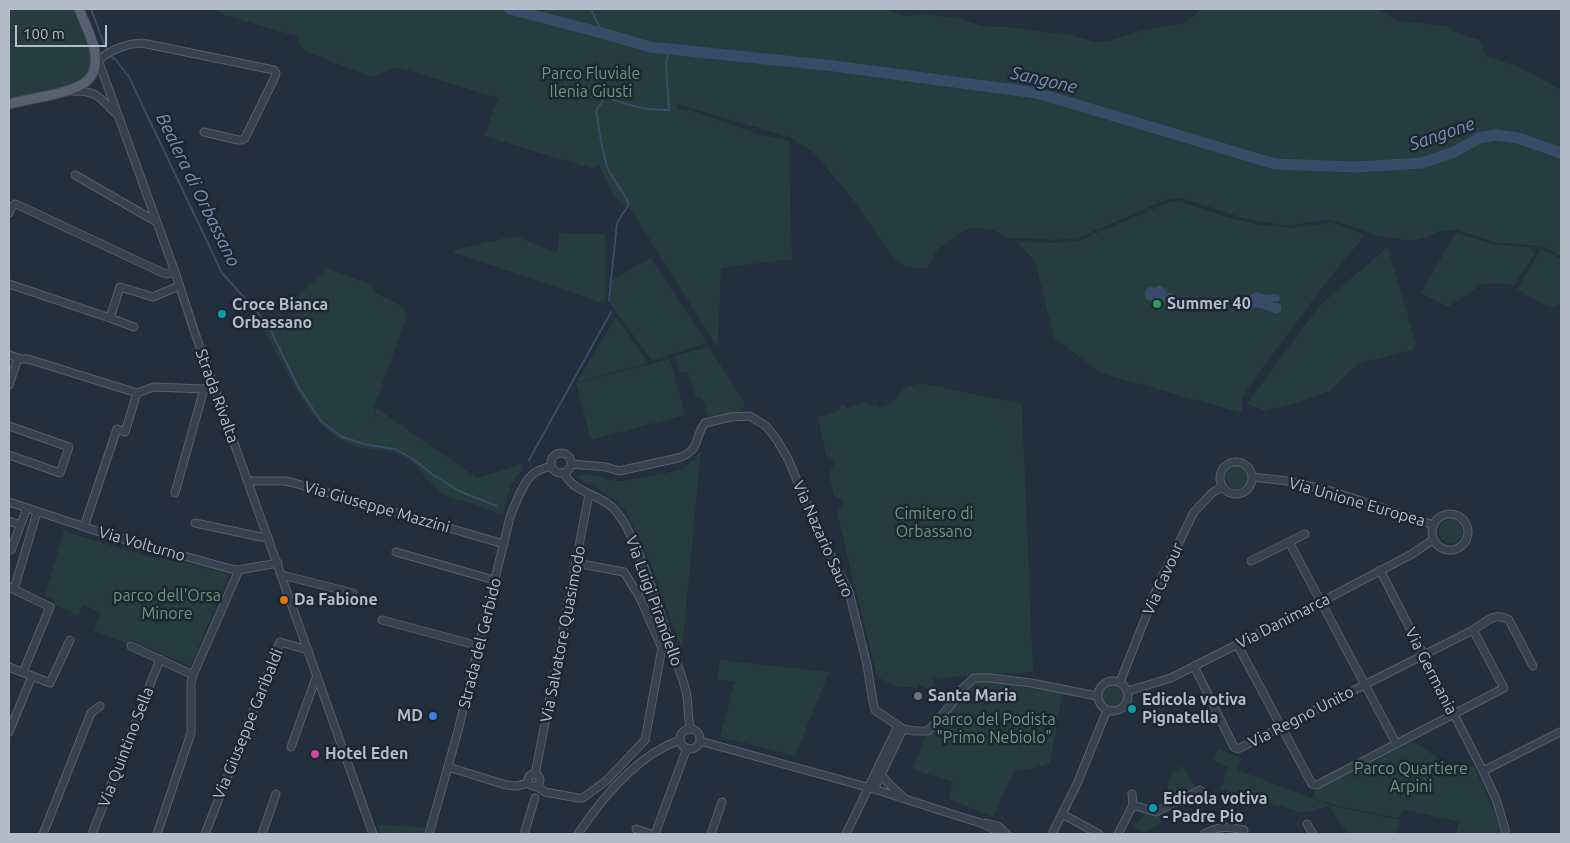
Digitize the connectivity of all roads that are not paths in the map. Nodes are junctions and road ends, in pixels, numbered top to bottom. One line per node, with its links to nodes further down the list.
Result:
1 (79, 9): 2 (main road)
2 (96, 56): 3 (main road); 5 (street, Strada Rivalta); 6 (street)
3 (67, 91): 4 (main road); 5 (street, Strada Rivalta)
4 (9, 104)
5 (118, 116): 9 (street, Strada Rivalta)
6 (204, 132)
7 (75, 175): 9 (street)
8 (10, 210): 10 (street)
9 (155, 221): 10 (street, Strada Rivalta)
10 (175, 272): 12 (street, Strada Rivalta)
11 (9, 284): 13 (street)
12 (179, 286): 13 (street); 18 (street, Strada Rivalta)
13 (110, 318): 14 (street)
14 (134, 327)
15 (9, 355): 16 (street)
16 (18, 358): 17 (street); 20 (street)
17 (9, 384)
18 (214, 386): 19 (street); 27 (street, Strada Rivalta)
19 (204, 389): 20 (street); 29 (street)
20 (137, 393): 38 (street)
21 (9, 426): 22 (street)
22 (9, 455)
23 (571, 464): 24 (street); 25 (street); 79 (street, Via Nazario Sauro)
24 (551, 466): 25 (street); 43 (street, Strada del Gerbido)
25 (564, 473): 30 (street, Via Luigi Pirandello)
26 (1252, 477): 28 (street); 28 (street); 37 (street, Via Unione Europea)
27 (248, 481): 40 (street, Strada Rivalta); 43 (street, Via Giuseppe Mazzini)
28 (1223, 487): 72 (street, Via Cavour)
29 (175, 493)
30 (589, 494): 48 (street, Via Salvatore Quasimodo); 81 (street, Via Luigi Pirandello)
31 (9, 502): 32 (street, Via Volturno)
32 (27, 508): 33 (street, Via Volturno); 36 (street)
33 (37, 512): 38 (street, Via Volturno); 53 (street)
34 (9, 521): 36 (street)
35 (195, 523): 40 (street)
36 (20, 525): 44 (street)
37 (1434, 525): 41 (street, Via Unione Europea); 41 (street, Via Unione Europea)
38 (84, 527): 49 (street, Via Volturno)
39 (1305, 534): 42 (street)
40 (268, 537): 47 (street, Strada Rivalta)
41 (1434, 539): 50 (street, Via Danimarca)
42 (1289, 542): 46 (street); 55 (street)
43 (504, 544): 52 (street, Strada del Gerbido)
44 (9, 549)
45 (396, 552): 52 (street)
46 (1250, 561)
47 (278, 563): 49 (street, Via Volturno); 51 (street, Strada Rivalta)
48 (576, 564): 92 (street, Via Salvatore Quasimodo); 92 (street)
49 (239, 570): 69 (street)
50 (1380, 570): 55 (street, Via Danimarca); 63 (street, Via Germania)
51 (282, 575): 54 (street); 62 (street, Strada Rivalta)
52 (494, 580): 61 (street, Strada del Gerbido)
53 (11, 588): 68 (street)
54 (353, 593)
55 (1321, 602): 59 (street, Via Danimarca); 73 (street)
56 (382, 620): 61 (street)
57 (1473, 630): 63 (street, Via Regno Unito); 66 (street, Via Regno Unito); 78 (street)
58 (70, 640): 71 (street)
59 (1237, 644): 65 (street, Via Danimarca); 80 (street)
60 (131, 646): 64 (street)
61 (479, 646): 89 (street, Strada del Gerbido)
62 (308, 650): 70 (street, Strada Rivalta); 110 (street, Via Giuseppe Garibaldi)
63 (1423, 654): 73 (street, Via Regno Unito); 78 (street, Via Germania)
64 (160, 659): 69 (street); 108 (street, Via Quintino Sella)
65 (1194, 666): 74 (street, Via Danimarca); 80 (street, Via Regno Unito)
66 (1533, 666)
67 (9, 667): 68 (street)
68 (23, 672): 71 (street)
69 (193, 674): 109 (street)
70 (317, 675): 87 (street); 112 (street, Strada Rivalta)
71 (32, 676): 82 (street)
72 (1120, 682): 74 (street); 75 (street)
73 (1365, 684): 80 (street, Via Regno Unito); 86 (street)
74 (1128, 691): 77 (street)
75 (1097, 696): 77 (street); 79 (street)
76 (100, 706): 107 (street)
77 (1107, 710): 101 (street)
78 (1453, 714): 86 (street); 90 (street, Via Germania)
79 (901, 726): 91 (street); 93 (street)
80 (1281, 727): 86 (street)
81 (691, 729): 84 (street); 85 (street)
82 (9, 732)
83 (1560, 732): 90 (street)
84 (680, 740): 88 (street); 115 (street)
85 (700, 741): 88 (street); 93 (street)
86 (1396, 743)
87 (290, 748)
88 (687, 748): 117 (street)
89 (448, 768): 92 (street); 113 (street, Strada del Gerbido)
90 (1483, 771): 126 (street, Via Germania)
91 (881, 774): 93 (street); 98 (street)
92 (532, 785)
93 (870, 789): 98 (street); 119 (street)
94 (1200, 790): 100 (street)
95 (276, 794): 111 (street)
96 (1132, 794): 100 (street)
97 (535, 798): 114 (street)
98 (906, 800): 102 (street)
99 (722, 802): 118 (street)
100 (1133, 805): 123 (street)
101 (1062, 814): 121 (street); 122 (street)
102 (981, 823): 106 (street); 120 (street)
103 (1307, 824): 125 (street)
104 (1244, 830): 124 (street)
105 (636, 832): 116 (street)
106 (997, 833)
107 (43, 834)
108 (92, 834)
109 (157, 834)
110 (204, 834)
111 (262, 834)
112 (374, 834)
113 (429, 834)
114 (524, 834)
115 (578, 834)
116 (651, 834)
117 (655, 834)
118 (711, 834)
119 (846, 834)
120 (1007, 834)
121 (1052, 834)
122 (1098, 834)
123 (1118, 834)
124 (1204, 834)
125 (1313, 834)
126 (1505, 834)

